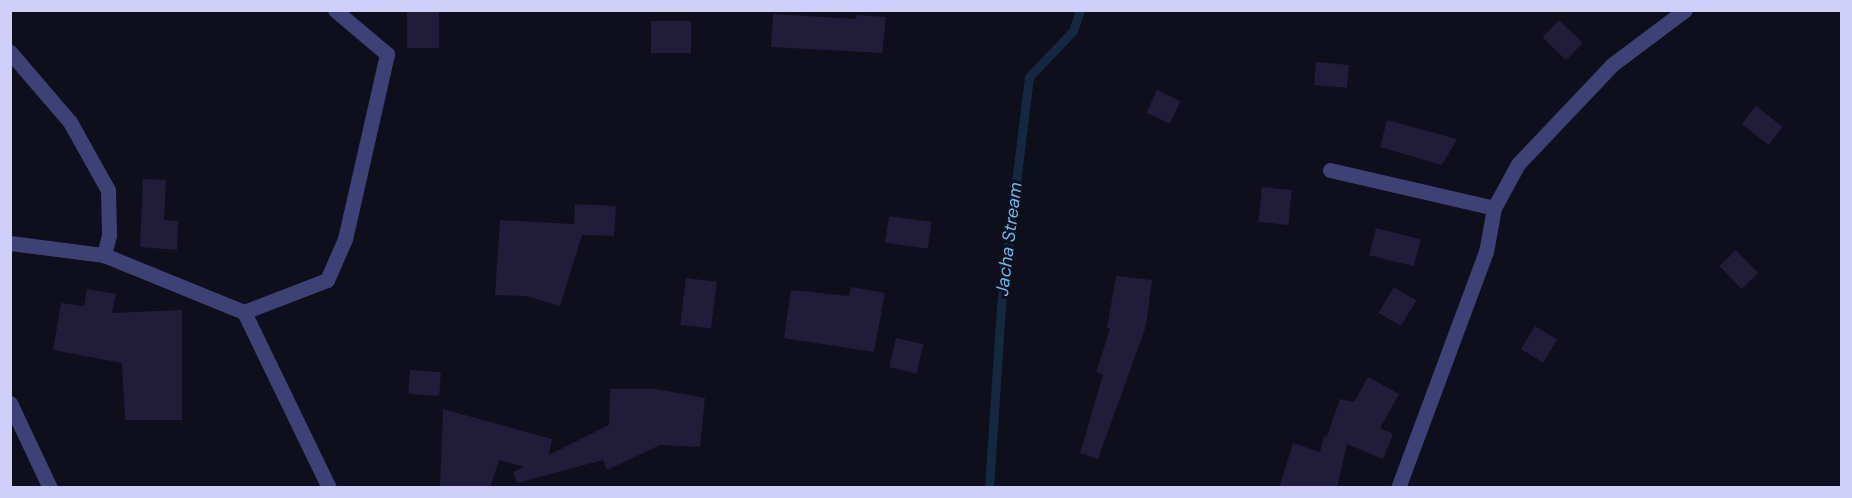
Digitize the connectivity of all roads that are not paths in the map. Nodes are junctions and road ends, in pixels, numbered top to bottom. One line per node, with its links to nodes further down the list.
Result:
1 (335, 10): 8 (street)
2 (1685, 10): 5 (street)
3 (10, 52): 7 (street)
4 (1330, 170): 5 (street)
5 (1494, 208): 12 (street)
6 (10, 243): 7 (street)
7 (104, 255): 8 (street)
8 (243, 312): 11 (street)
9 (10, 403): 10 (street)
10 (50, 488)
11 (329, 488)
12 (1398, 488)

